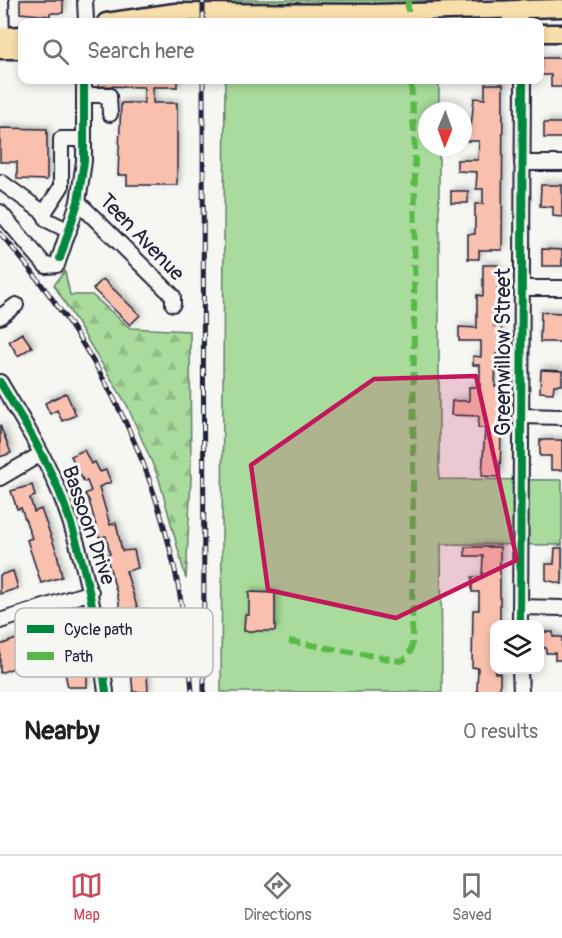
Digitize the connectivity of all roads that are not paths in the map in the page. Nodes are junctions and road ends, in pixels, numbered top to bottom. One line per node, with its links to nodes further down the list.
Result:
1 (1, 0): 10 (street)
2 (85, 0): 5 (street)
3 (562, 8): 4 (main road)
4 (523, 10): 7 (main road)
5 (86, 18)
6 (134, 18): 7 (main road)
7 (374, 18)
8 (544, 33): 9 (main road)
9 (562, 33)
10 (11, 42)
11 (84, 84): 13 (street)
12 (523, 84): 16 (street, Greenwillow Street)
13 (84, 95): 14 (street); 15 (street)
14 (110, 114)
15 (83, 139): 19 (street); 21 (street)
16 (522, 163): 17 (street); 23 (street, Greenwillow Street)
17 (562, 163)
18 (1, 182): 21 (street)
19 (78, 202): 22 (street); 25 (street, Teen Avenue)
20 (0, 212): 22 (street)
21 (44, 213): 22 (street)
22 (69, 231)
23 (521, 288): 24 (street); 29 (street, Greenwillow Street)
24 (562, 288)
25 (173, 304)
26 (16, 305): 27 (street)
27 (0, 317)
28 (0, 382): 31 (street, Bassoon Drive)
29 (520, 416): 30 (street); 34 (street, Greenwillow Street)
30 (562, 417)
31 (41, 454): 32 (street); 33 (street, Bassoon Drive)
32 (0, 477)
33 (91, 592): 35 (street); 36 (street, Bassoon Drive)
34 (519, 607): 37 (street); 39 (street, Greenwillow Street)
35 (41, 608)
36 (93, 608)
37 (562, 608)
38 (15, 616): 40 (street)
39 (520, 620)
40 (0, 621)
41 (520, 674): 44 (street)
42 (104, 677): 43 (street, Bassoon Drive)
43 (106, 692)
44 (520, 692)

